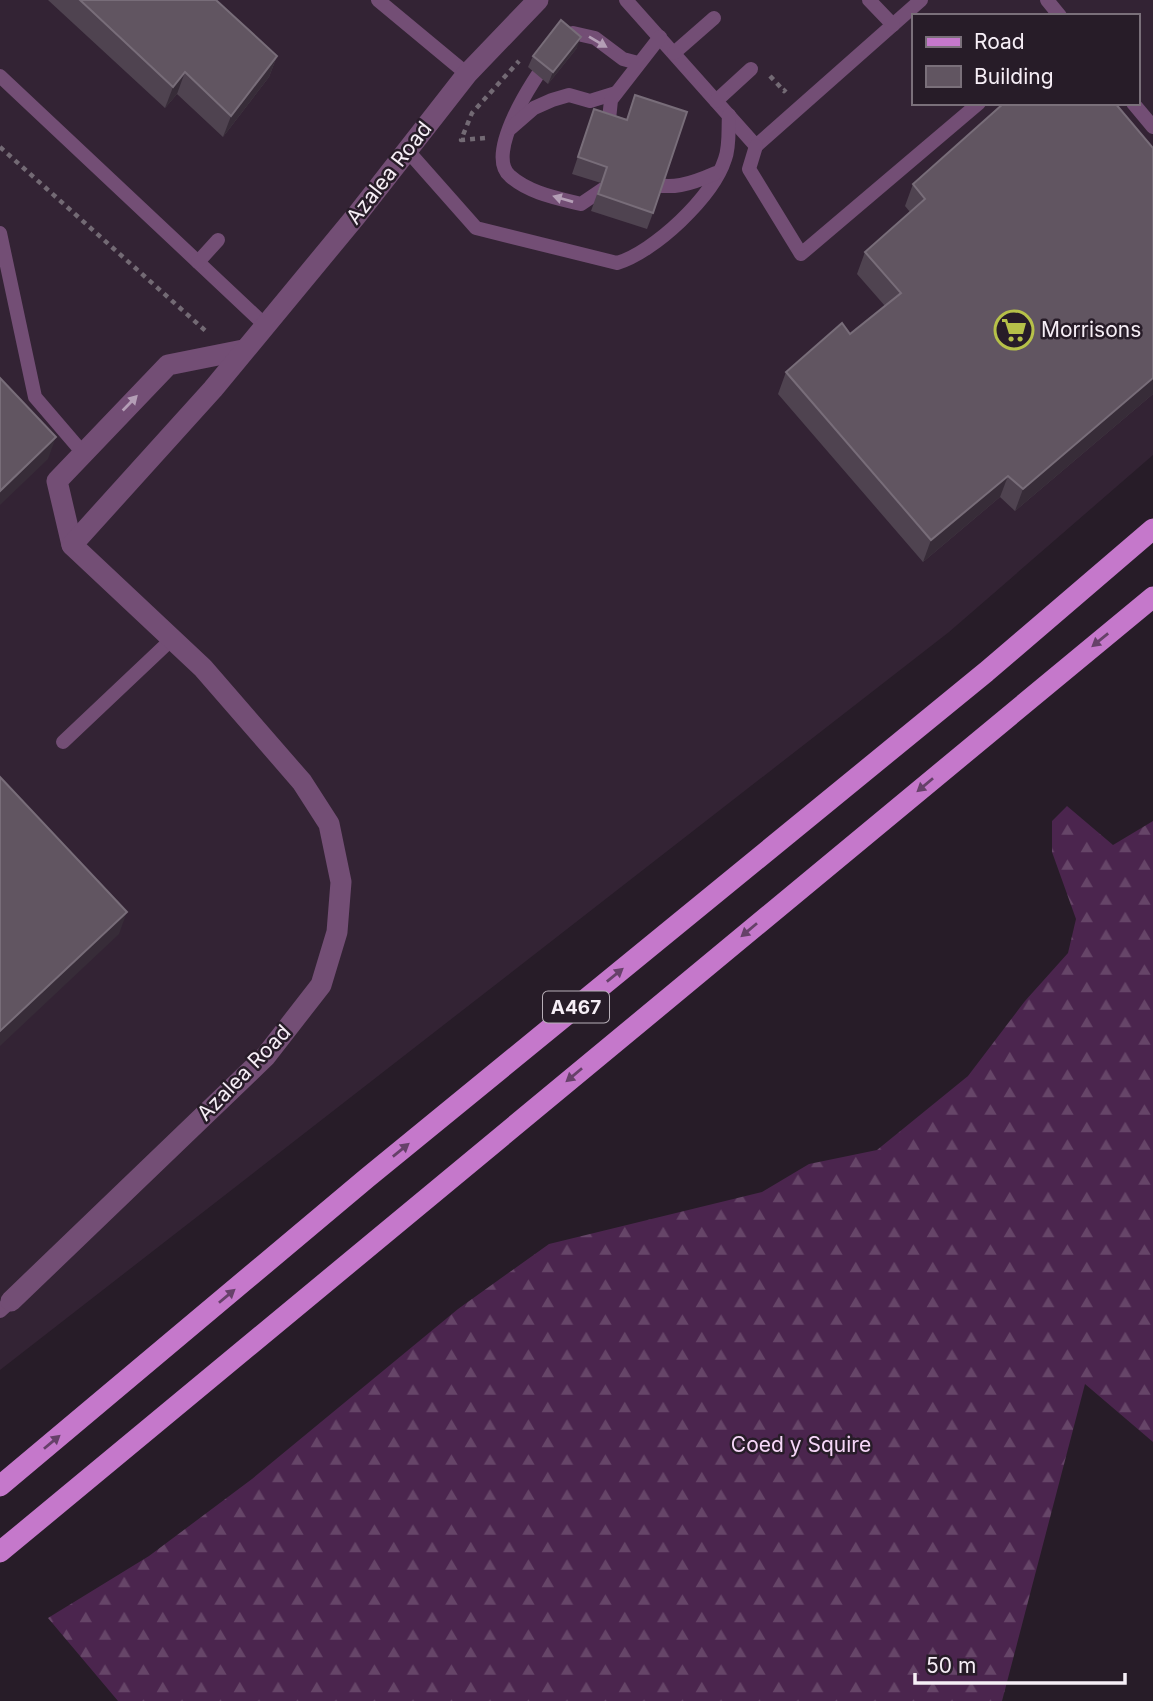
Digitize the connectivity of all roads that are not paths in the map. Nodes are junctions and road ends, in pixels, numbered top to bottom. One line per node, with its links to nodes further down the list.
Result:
1 (378, 0): 14 (lane)
2 (538, 0): 14 (street, Azalea Road)
3 (626, 0): 10 (lane)
4 (869, 0): 9 (lane)
5 (921, 0): 9 (lane)
6 (1047, 0): 7 (lane)
7 (1058, 14)
8 (714, 18): 11 (lane)
9 (893, 25): 24 (lane)
10 (660, 37): 11 (lane); 12 (lane)
11 (674, 53): 17 (lane)
12 (638, 63): 16 (lane); 22 (lane, one-way to 12)
13 (751, 69): 17 (lane)
14 (467, 74): 25 (street, Azalea Road)
15 (0, 75): 29 (lane)
16 (616, 93): 22 (lane); 23 (lane)
17 (716, 101): 20 (lane)
18 (977, 105): 24 (lane)
19 (1135, 105): 21 (lane)
20 (729, 115): 24 (lane); 26 (lane)
21 (1153, 127)
22 (510, 128): 26 (lane, one-way to 22)
23 (610, 144)
24 (756, 146)
25 (407, 150): 26 (lane); 30 (street, Azalea Road)
26 (716, 173)
27 (0, 233): 32 (lane)
28 (218, 240): 29 (lane)
29 (198, 262): 30 (lane)
30 (265, 325): 31 (street, Azalea Road)
31 (243, 350): 32 (street, one-way to 31); 34 (street, Azalea Road)
32 (83, 453): 34 (street)
33 (1153, 529): 39 (main road, A467, one-way to 33)
34 (72, 545): 36 (street, Azalea Road)
35 (1153, 597): 40 (main road, A467, one-way to 40)
36 (172, 639): 37 (lane); 38 (street, Azalea Road)
37 (63, 742)
38 (6, 1306)
39 (0, 1486)
40 (0, 1552)

